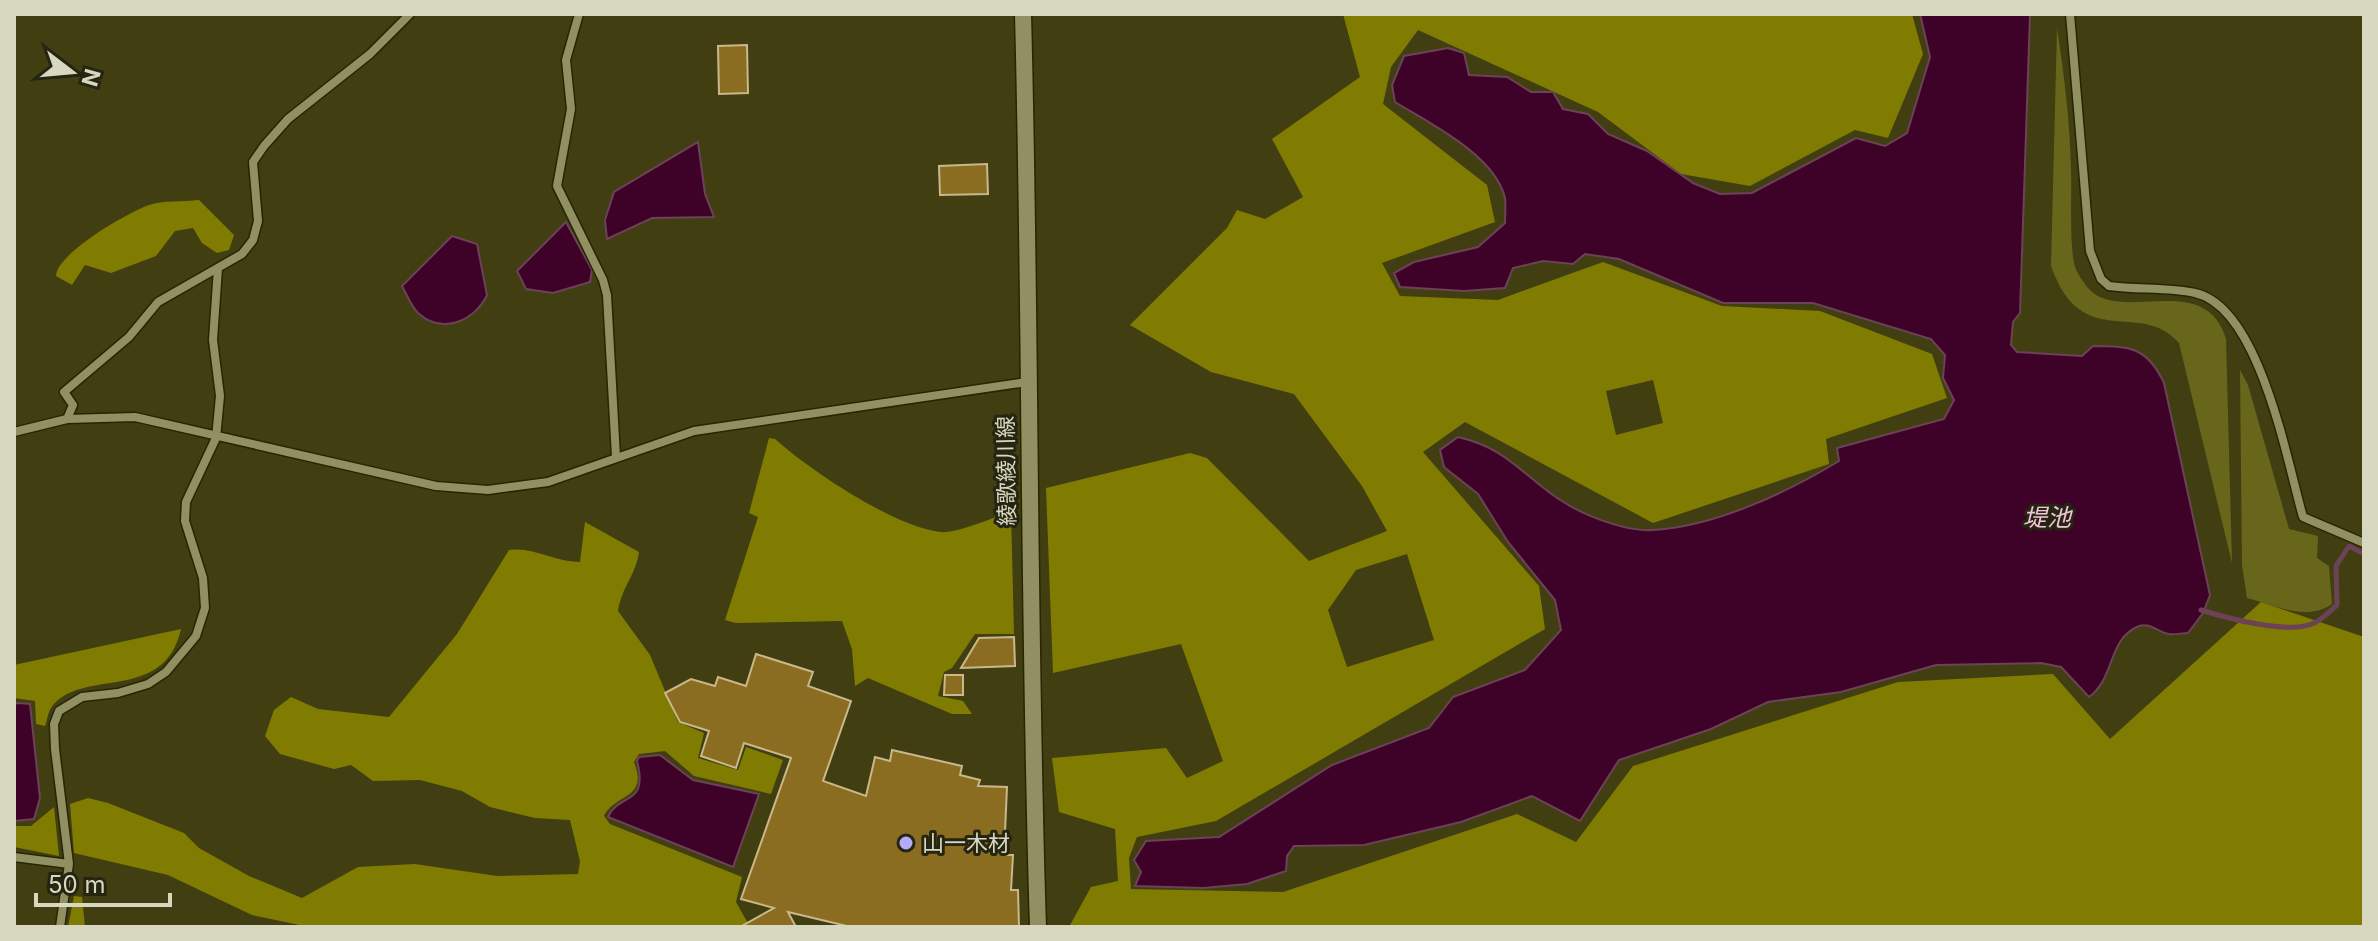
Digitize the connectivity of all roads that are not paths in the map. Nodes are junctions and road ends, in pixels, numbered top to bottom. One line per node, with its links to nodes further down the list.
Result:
1 (410, 14): 5 (street)
2 (579, 14): 10 (street)
3 (1023, 14): 6 (main road, 綾歌綾川線)
4 (2070, 14): 11 (street)
5 (218, 268): 7 (street); 9 (street)
6 (1027, 382): 10 (street); 15 (main road, 綾歌綾川線)
7 (67, 419): 8 (street); 9 (street)
8 (14, 432)
9 (216, 438): 10 (street); 13 (street)
10 (616, 457)
11 (2364, 543)
12 (14, 857): 13 (street)
13 (69, 864): 14 (street)
14 (60, 927)
15 (1038, 927)

